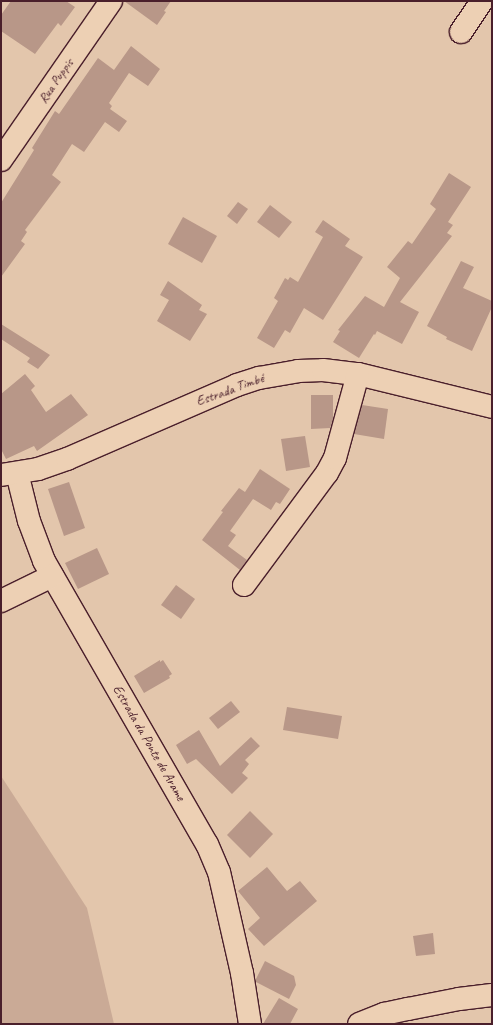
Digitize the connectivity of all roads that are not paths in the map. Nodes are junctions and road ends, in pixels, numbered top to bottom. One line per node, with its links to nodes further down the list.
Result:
1 (111, 1): 4 (street, Rua Puppis)
2 (482, 1): 3 (street)
3 (461, 32)
4 (1, 160)
5 (358, 374): 6 (street, Estrada Timbé); 7 (street, Estrada Timbé); 9 (street)
6 (492, 407)
7 (9, 474): 8 (street, Estrada da Ponte de Arame)
8 (52, 576): 10 (street); 12 (street, Estrada da Ponte de Arame)
9 (244, 585)
10 (1, 601)
11 (492, 995): 13 (street)
12 (250, 1024)
13 (358, 1024)

